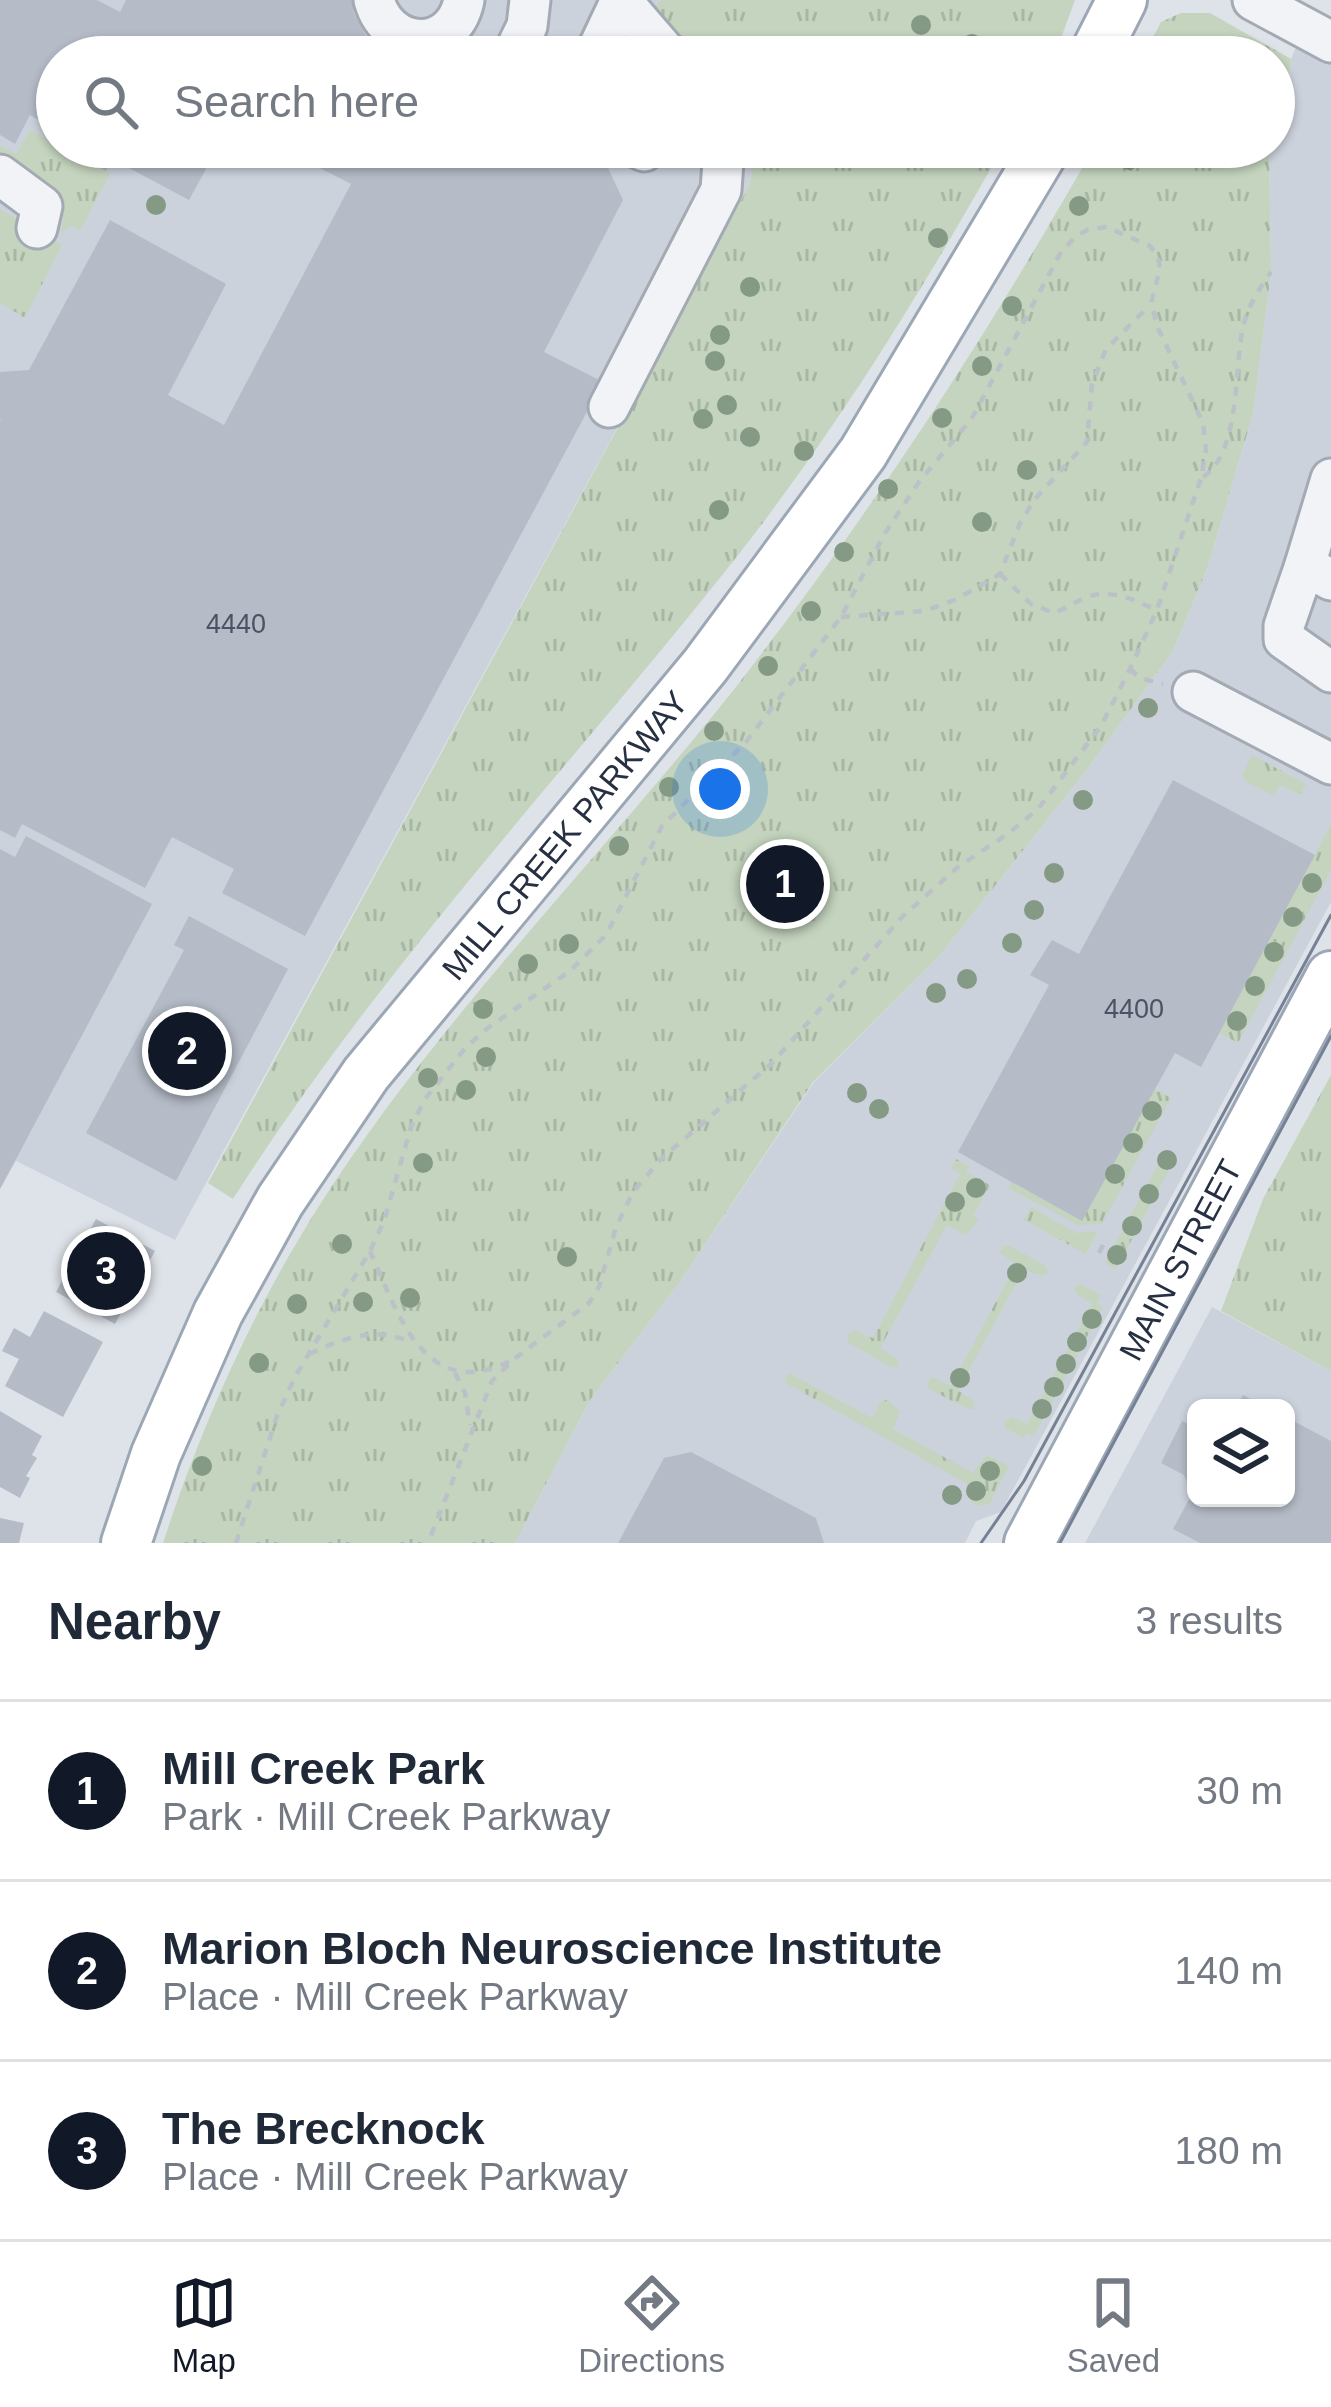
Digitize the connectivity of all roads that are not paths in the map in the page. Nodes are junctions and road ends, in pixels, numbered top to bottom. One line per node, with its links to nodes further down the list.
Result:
1 (374, 0): 7 (street)
2 (464, 0): 8 (street)
3 (530, 0): 9 (street)
4 (621, 0): 10 (street); 11 (street)
5 (1122, 0): 12 (main road)
6 (1253, 0): 13 (street)
7 (406, 36)
8 (432, 36)
9 (522, 36)
10 (604, 36)
11 (652, 36)
12 (1104, 36)
13 (1331, 42)
14 (723, 168): 18 (street)
15 (1033, 168): 25 (main road, MILL CREEK PARKWAY)
16 (0, 176): 17 (street)
17 (37, 228)
18 (609, 406)
19 (1331, 479): 20 (street)
20 (1318, 573): 21 (street)
21 (1331, 672)
22 (1192, 692): 23 (street)
23 (1331, 764)
24 (1331, 976): 26 (main road, MAIN STREET)
25 (126, 1543)
26 (1028, 1543)

